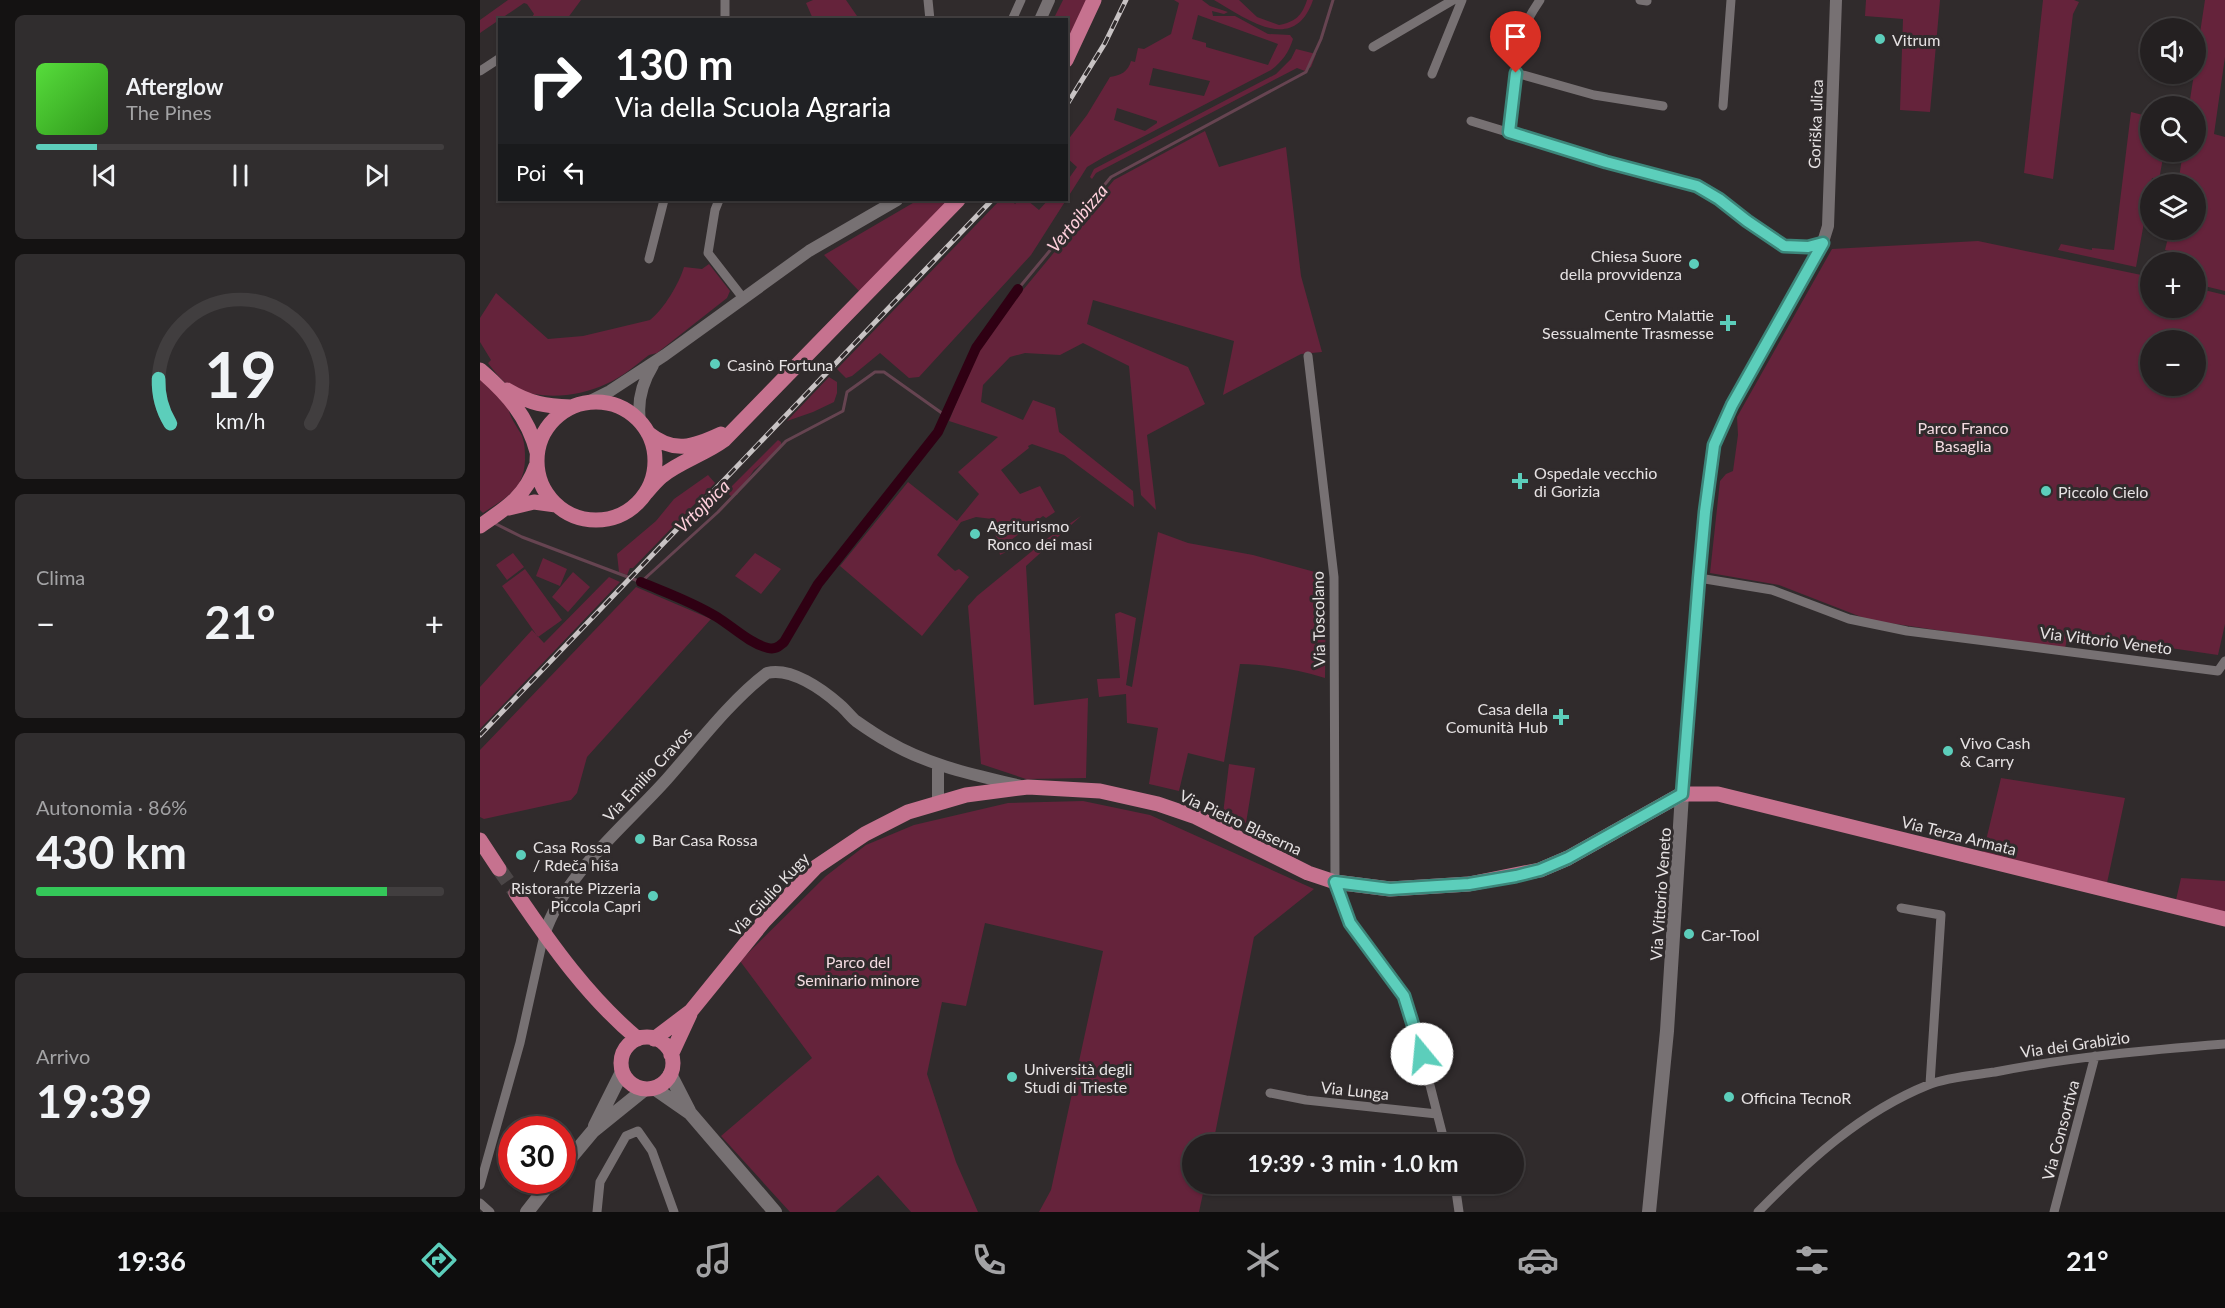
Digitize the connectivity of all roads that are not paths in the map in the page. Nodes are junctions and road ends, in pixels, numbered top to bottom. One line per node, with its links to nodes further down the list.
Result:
1 (725, 0): 11 (street)
2 (928, 0): 12 (street)
3 (1021, 0): 13 (street)
4 (1049, 0): 14 (street)
5 (1094, 0): 16 (main road)
6 (1453, 0): 15 (street)
7 (1462, 0): 20 (street)
8 (1540, 0): 19 (street)
9 (1731, 0): 22 (street)
10 (1836, 0): 29 (street, Goriška ulica)
11 (725, 18)
12 (930, 18)
13 (1013, 18)
14 (1041, 18)
15 (1373, 47)
16 (1068, 56)
17 (498, 59): 18 (street)
18 (480, 71)
19 (1516, 73): 21 (street); 24 (street)
20 (1432, 74)
21 (1664, 106)
22 (1723, 106)
23 (1471, 120): 24 (street)
24 (1509, 132): 29 (street)
25 (664, 201): 30 (street)
26 (719, 201): 31 (street)
27 (895, 201): 31 (street)
28 (957, 201): 37 (main road)
29 (1822, 245): 43 (street, Via Vittorio Veneto)
30 (649, 259)
31 (743, 298): 33 (street)
32 (1308, 356): 52 (street, Via Toscolano)
33 (655, 361): 36 (street); 38 (street)
34 (480, 370): 35 (main road)
35 (494, 382): 36 (main road); 39 (main road)
36 (578, 405): 38 (main road); 39 (main road)
37 (740, 425): 38 (main road); 40 (main road)
38 (644, 427): 40 (main road)
39 (537, 459): 41 (main road); 42 (main road)
40 (645, 493): 41 (main road)
41 (556, 505): 42 (main road)
42 (491, 519)
43 (1699, 578): 44 (street, Via Vittorio Veneto); 48 (street, Via Vittorio Veneto)
44 (2225, 661)
45 (767, 673): 46 (street, Via Pietro Blaserna); 56 (street, Via Emilio Cravos)
46 (938, 766): 47 (street, Via Pietro Blaserna); 49 (street)
47 (1028, 787): 49 (main road, Via Giulio Kugy); 52 (main road, Via Pietro Blaserna)
48 (1682, 794): 52 (main road, Via Pietro Blaserna); 55 (main road, Via Terza Armata); 85 (main road, Via Vittorio Veneto)
49 (938, 802): 57 (main road, Via Giulio Kugy)
50 (480, 840): 51 (main road)
51 (499, 869)
52 (1335, 882): 71 (street)
53 (516, 893): 56 (main road)
54 (1901, 908): 67 (street)
55 (2225, 919)
56 (544, 935): 58 (main road); 75 (street)
57 (691, 1011): 60 (main road, Via Giulio Kugy); 63 (main road, Via Giulio Kugy)
58 (610, 1016): 59 (main road); 62 (main road)
59 (638, 1039): 60 (main road); 62 (main road)
60 (654, 1039): 63 (main road)
61 (2225, 1044): 64 (street, Via dei Grabizio)
62 (623, 1052): 65 (main road)
63 (671, 1055): 66 (main road)
64 (2095, 1056): 67 (street, Via dei Grabizio); 87 (street, Via Consortiva)
65 (622, 1072): 68 (main road); 72 (main road)
66 (670, 1074): 68 (main road); 70 (main road)
67 (1930, 1084): 86 (street, Via dei Grabizio)
68 (649, 1089): 70 (main road); 72 (main road)
69 (1270, 1093): 71 (street, Via Lunga)
70 (690, 1113): 83 (main road)
71 (1437, 1114): 73 (street)
72 (592, 1131): 74 (main road)
73 (1442, 1134)
74 (576, 1151)
75 (480, 1185)
76 (541, 1194): 80 (main road)
77 (1456, 1194): 84 (street)
78 (480, 1203): 79 (street)
79 (490, 1212)
80 (526, 1212)
81 (597, 1212): 82 (street)
82 (674, 1212)
83 (775, 1212)
84 (1459, 1212)
85 (1649, 1212)
86 (1758, 1212)
87 (2054, 1212)

